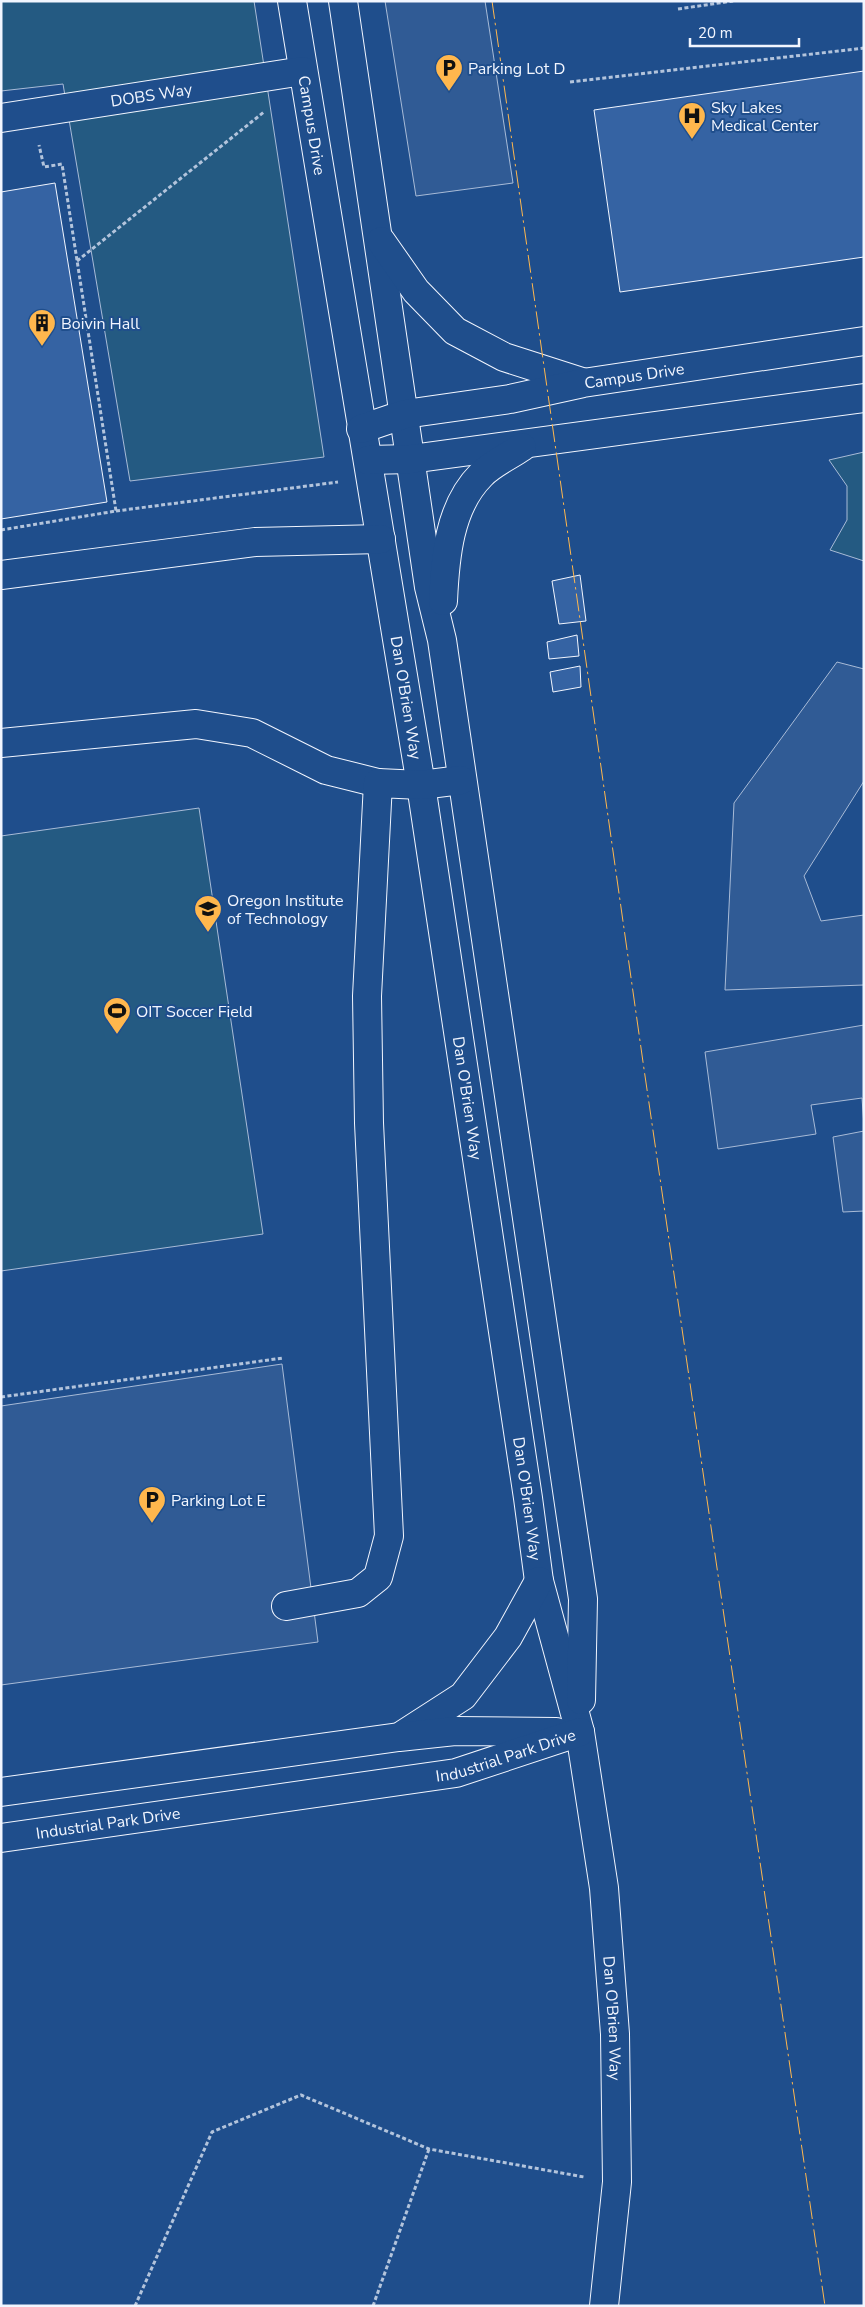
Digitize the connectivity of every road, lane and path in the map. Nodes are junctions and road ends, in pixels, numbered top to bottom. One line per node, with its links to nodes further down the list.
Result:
1 (292, 1): 6 (street, Campus Drive)
2 (343, 1): 11 (street)
3 (733, 1): 4 (path)
4 (678, 9)
5 (864, 48): 8 (path)
6 (303, 71): 7 (street, DOBS Way); 17 (street, Campus Drive)
7 (272, 77): 9 (street, DOBS Way); 12 (path)
8 (570, 82)
9 (30, 113): 10 (street, DOBS Way); 12 (path)
10 (1, 118)
11 (378, 236): 14 (street); 16 (street)
12 (76, 261): 21 (path)
13 (864, 341): 14 (street, Campus Drive)
14 (583, 383): 16 (street, Campus Drive)
15 (864, 398): 18 (street)
16 (405, 414): 17 (street, Campus Drive); 19 (street)
17 (361, 429): 20 (street, Campus Drive)
18 (527, 444): 19 (street); 25 (street)
19 (411, 459): 20 (street); 25 (street, Dan O'Brien Way)
20 (369, 469): 21 (path); 23 (street, Dan O'Brien Way)
21 (116, 511): 22 (path)
22 (1, 530)
23 (381, 539): 24 (street); 29 (street, Dan O'Brien Way)
24 (1, 575)
25 (442, 640): 27 (street, Dan O'Brien Way)
26 (1, 743): 28 (street)
27 (461, 780): 29 (street); 34 (street, Dan O'Brien Way)
28 (378, 783): 29 (street); 33 (street)
29 (420, 785): 32 (street, Dan O'Brien Way)
30 (283, 1358): 31 (path)
31 (1, 1397)
32 (538, 1581): 34 (street, Dan O'Brien Way); 35 (street)
33 (286, 1606)
34 (580, 1732): 35 (street, Industrial Park Drive); 37 (street, Industrial Park Drive); 39 (street, Dan O'Brien Way)
35 (399, 1737): 36 (street, Industrial Park Drive)
36 (1, 1792)
37 (1, 1838)
38 (429, 2149): 39 (path); 40 (path); 41 (path)
39 (617, 2182): 42 (street, Dan O'Brien Way)
40 (135, 2306)
41 (373, 2306)
42 (604, 2306)

